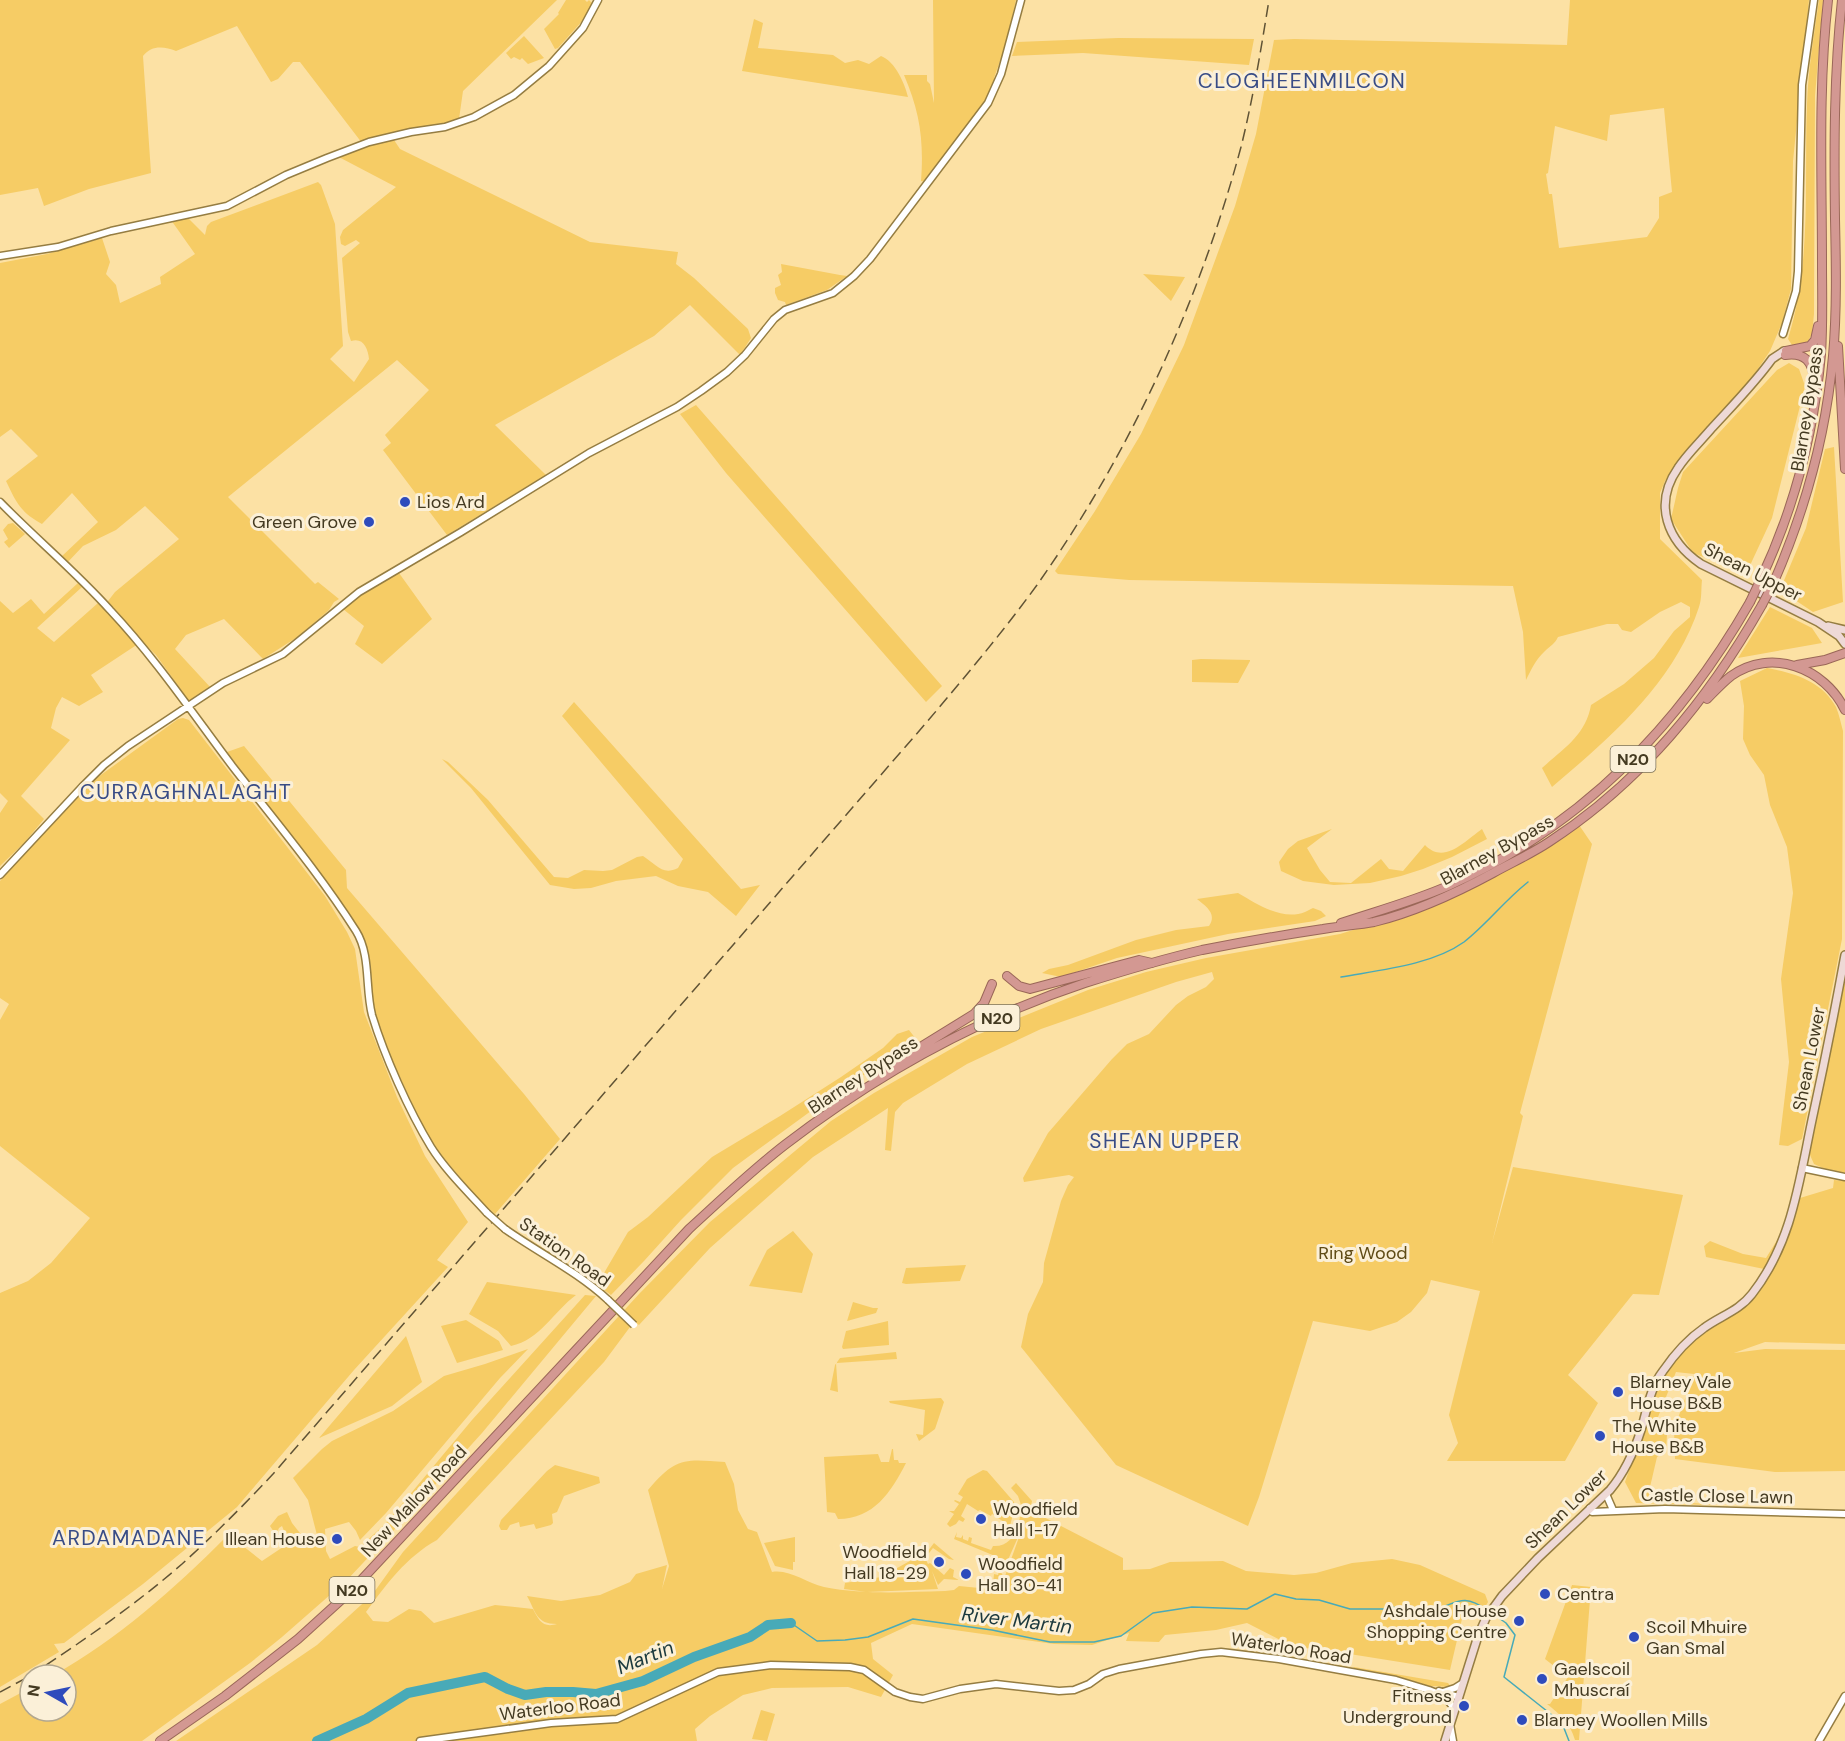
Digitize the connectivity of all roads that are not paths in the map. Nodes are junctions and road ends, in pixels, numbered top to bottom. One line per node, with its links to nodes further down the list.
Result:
1 (598, 0): 6 (street)
2 (1021, 0): 19 (street)
3 (1814, 0): 9 (street)
4 (1828, 0): 8 (highway, Blarney Bypass / N20)
5 (1842, 0): 7 (highway, Blarney Bypass / N20)
6 (0, 256)
7 (1836, 294): 12 (highway); 21 (highway, Blarney Bypass / N20, bridge)
8 (1822, 314): 10 (highway); 11 (highway, Blarney Bypass / N20)
9 (1783, 334)
10 (1785, 353): 11 (highway); 14 (main road, Shean Upper)
11 (1814, 409): 23 (highway, Blarney Bypass / N20, bridge)
12 (1845, 469)
13 (0, 502): 19 (street, Station Road)
14 (1818, 622): 15 (main road, Shean Upper); 16 (main road, Shean Upper)
15 (1845, 630)
16 (1845, 644)
17 (1845, 652): 18 (highway)
18 (1794, 665): 20 (highway); 21 (highway)
19 (189, 706): 22 (street); 31 (street, Station Road, bridge)
20 (1845, 710)
21 (1663, 746): 23 (highway, Blarney Bypass / N20)
22 (0, 875)
23 (1320, 929): 25 (highway, Blarney Bypass / N20)
24 (1845, 955): 29 (main road, Shean Lower)
25 (1154, 963): 26 (highway); 28 (highway, Blarney Bypass / N20)
26 (1007, 976)
27 (992, 984): 28 (highway)
28 (851, 1097): 32 (highway, Blarney Bypass / N20)
29 (1802, 1168): 30 (street); 33 (main road, Shean Lower)
30 (1845, 1177)
31 (634, 1325)
32 (518, 1412): 44 (highway, New Mallow Road / N20)
33 (1606, 1494): 34 (main road, Shean Lower); 35 (street)
34 (1590, 1508): 35 (street, Castle Close Lawn); 37 (main road, Shean Lower)
35 (1613, 1510): 36 (street, Castle Close Lawn)
36 (1845, 1514)
37 (1463, 1683): 39 (street); 41 (main road, Shean Lower)
38 (1430, 1690): 39 (street, Waterloo Road); 42 (street, Waterloo Road); 45 (street, Waterloo Road)
39 (1443, 1692): 41 (street, Waterloo Road)
40 (1845, 1696): 48 (street)
41 (1459, 1697): 42 (main road, Shean Lower)
42 (1455, 1709): 43 (main road, Shean Lower)
43 (1450, 1724): 46 (main road, Shean Lower); 47 (street)
44 (160, 1741)
45 (420, 1741)
46 (1445, 1741)
47 (1453, 1741)
48 (1819, 1741)

